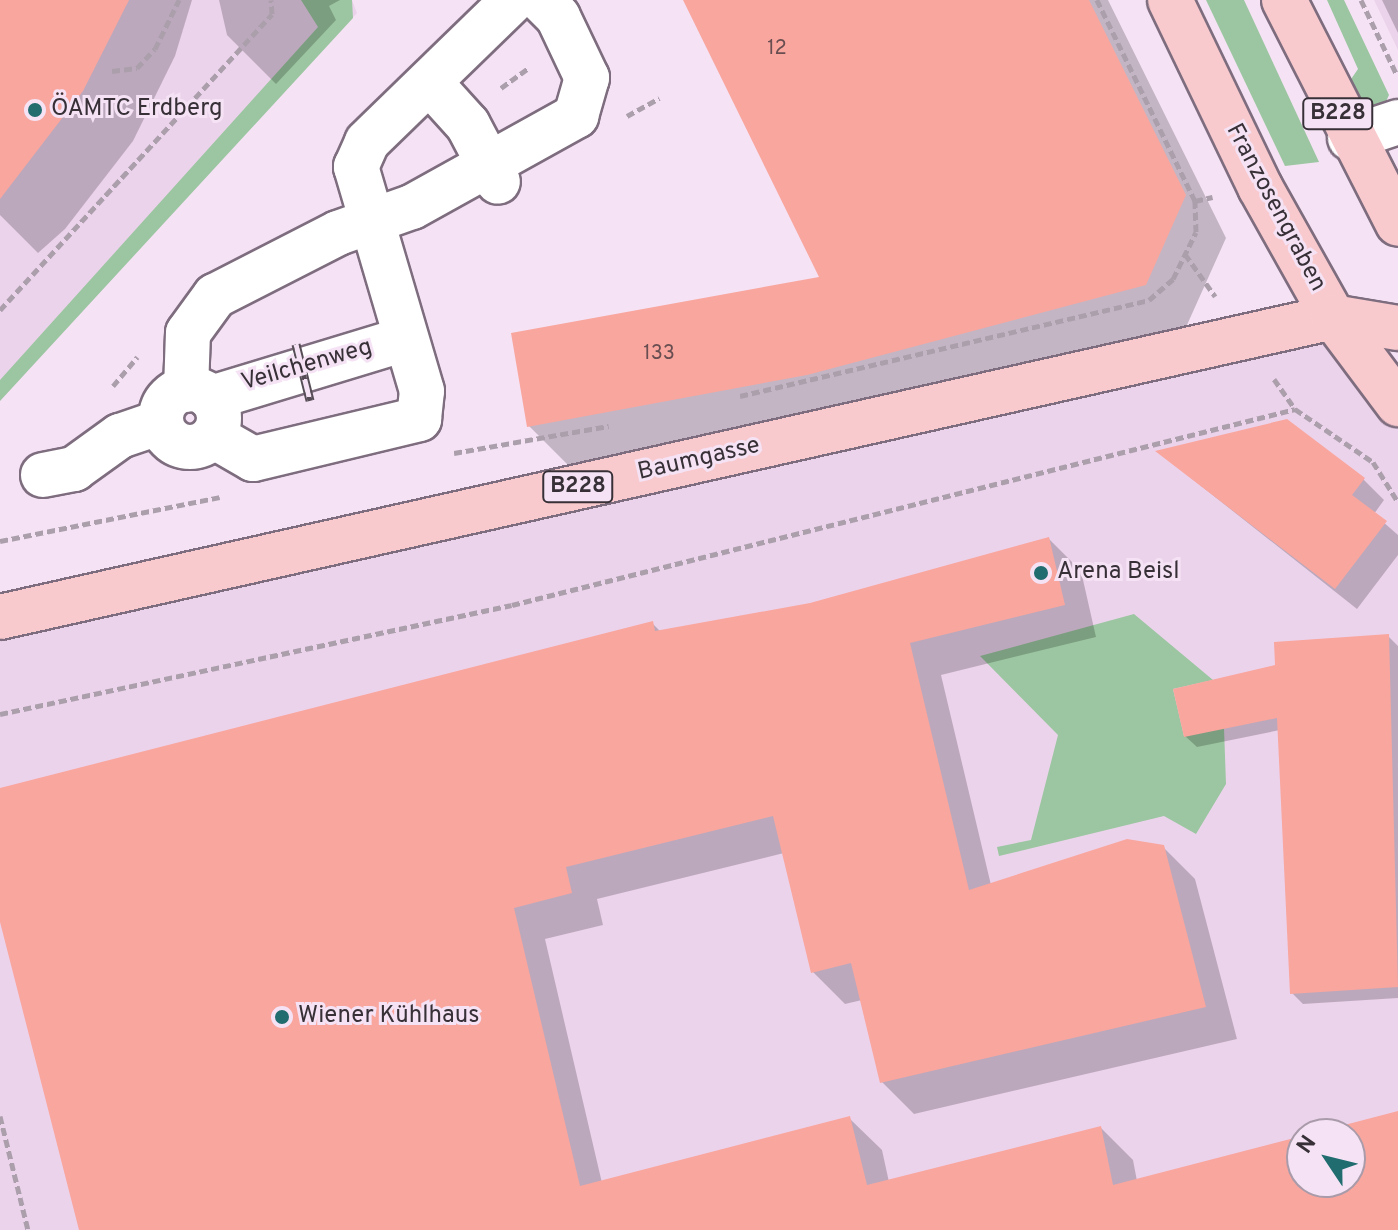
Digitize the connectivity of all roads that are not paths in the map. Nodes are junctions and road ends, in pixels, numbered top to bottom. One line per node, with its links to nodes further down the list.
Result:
1 (513, 0): 5 (lane)
2 (541, 0): 8 (lane)
3 (1170, 0): 11 (main road, Franzosengraben)
4 (1284, 0): 7 (main road, B228)
5 (431, 84): 8 (lane); 9 (lane)
6 (1398, 122): 7 (lane)
7 (1350, 138): 10 (main road, B228)
8 (494, 174): 9 (lane)
9 (370, 222): 13 (lane); 15 (lane)
10 (1398, 224)
11 (1333, 317): 12 (main road, Baumgasse / B228); 14 (main road, Franzosengraben); 17 (main road, Baumgasse / B228)
12 (1398, 328)
13 (405, 339): 15 (lane, Veilchenweg); 15 (lane)
14 (1398, 404)
15 (193, 411): 16 (lane, Veilchenweg)
16 (43, 475)
17 (0, 617)

